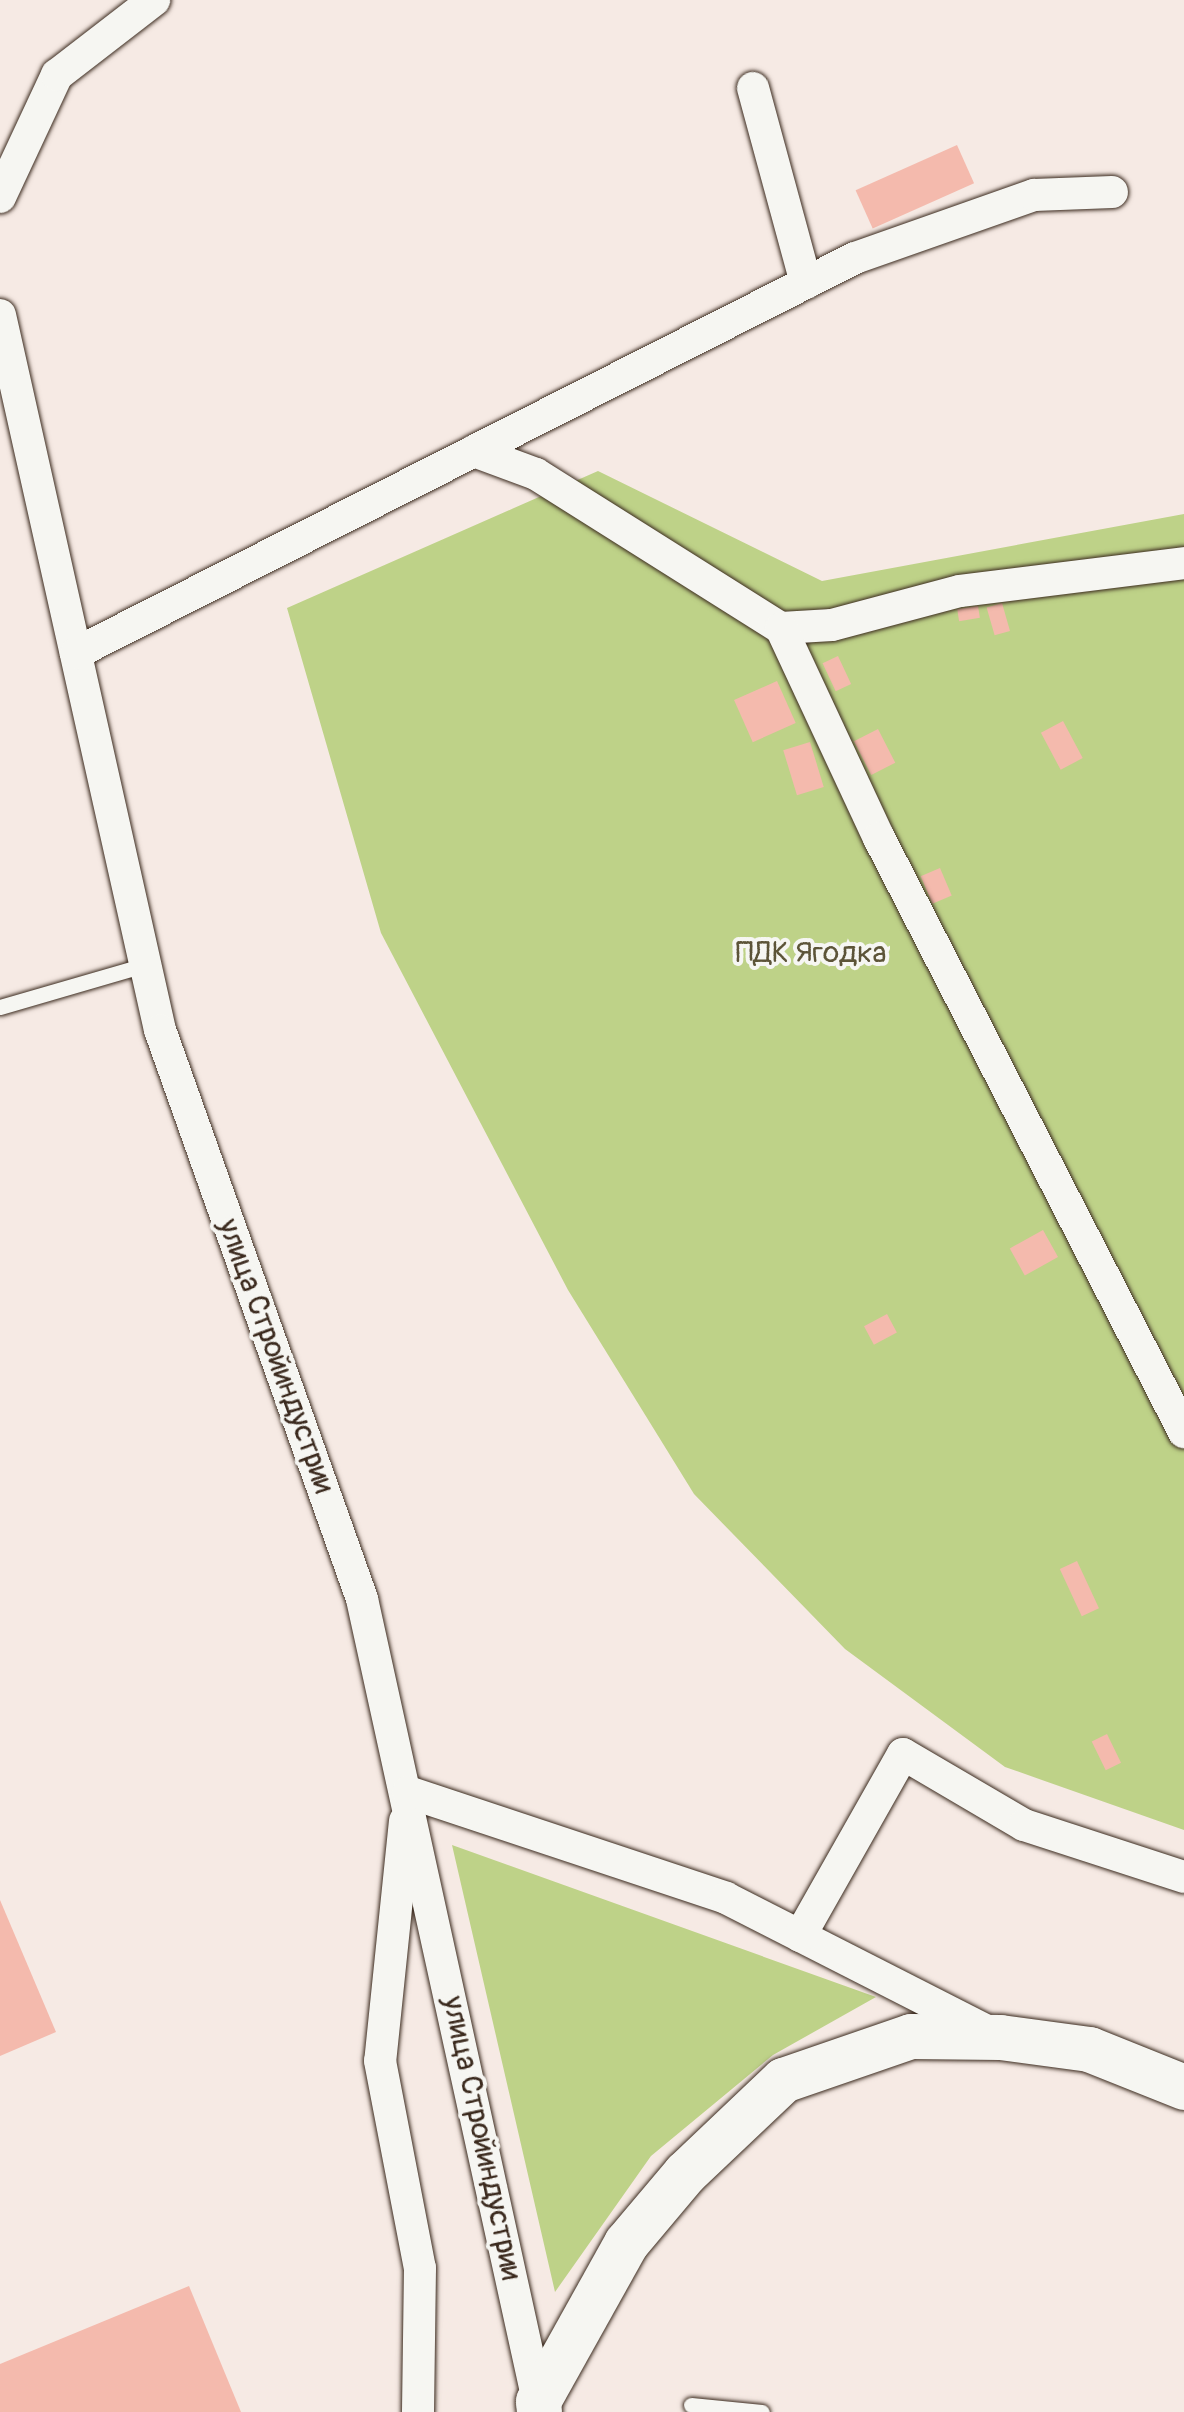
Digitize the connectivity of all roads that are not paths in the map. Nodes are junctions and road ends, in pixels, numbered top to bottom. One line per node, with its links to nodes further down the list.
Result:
1 (154, 0): 4 (street)
2 (754, 88): 5 (street)
3 (1112, 192): 5 (street)
4 (0, 197)
5 (806, 282): 7 (street)
6 (0, 315): 10 (street, улица Стройиндустрии)
7 (474, 451): 9 (street); 10 (street)
8 (1184, 563): 9 (street)
9 (781, 628): 13 (street)
10 (76, 653): 11 (street, улица Стройиндустрии)
11 (145, 966): 12 (lane); 14 (street, улица Стройиндустрии)
12 (0, 1007)
13 (1184, 1432)
14 (408, 1792): 16 (street); 20 (street, улица Стройиндустрии); 21 (street)
15 (1184, 1877): 16 (street)
16 (800, 1936): 17 (street)
17 (1000, 2037): 18 (street); 20 (street)
18 (1184, 2087)
19 (690, 2405): 22 (lane)
20 (538, 2407)
21 (418, 2412)
22 (762, 2412)

